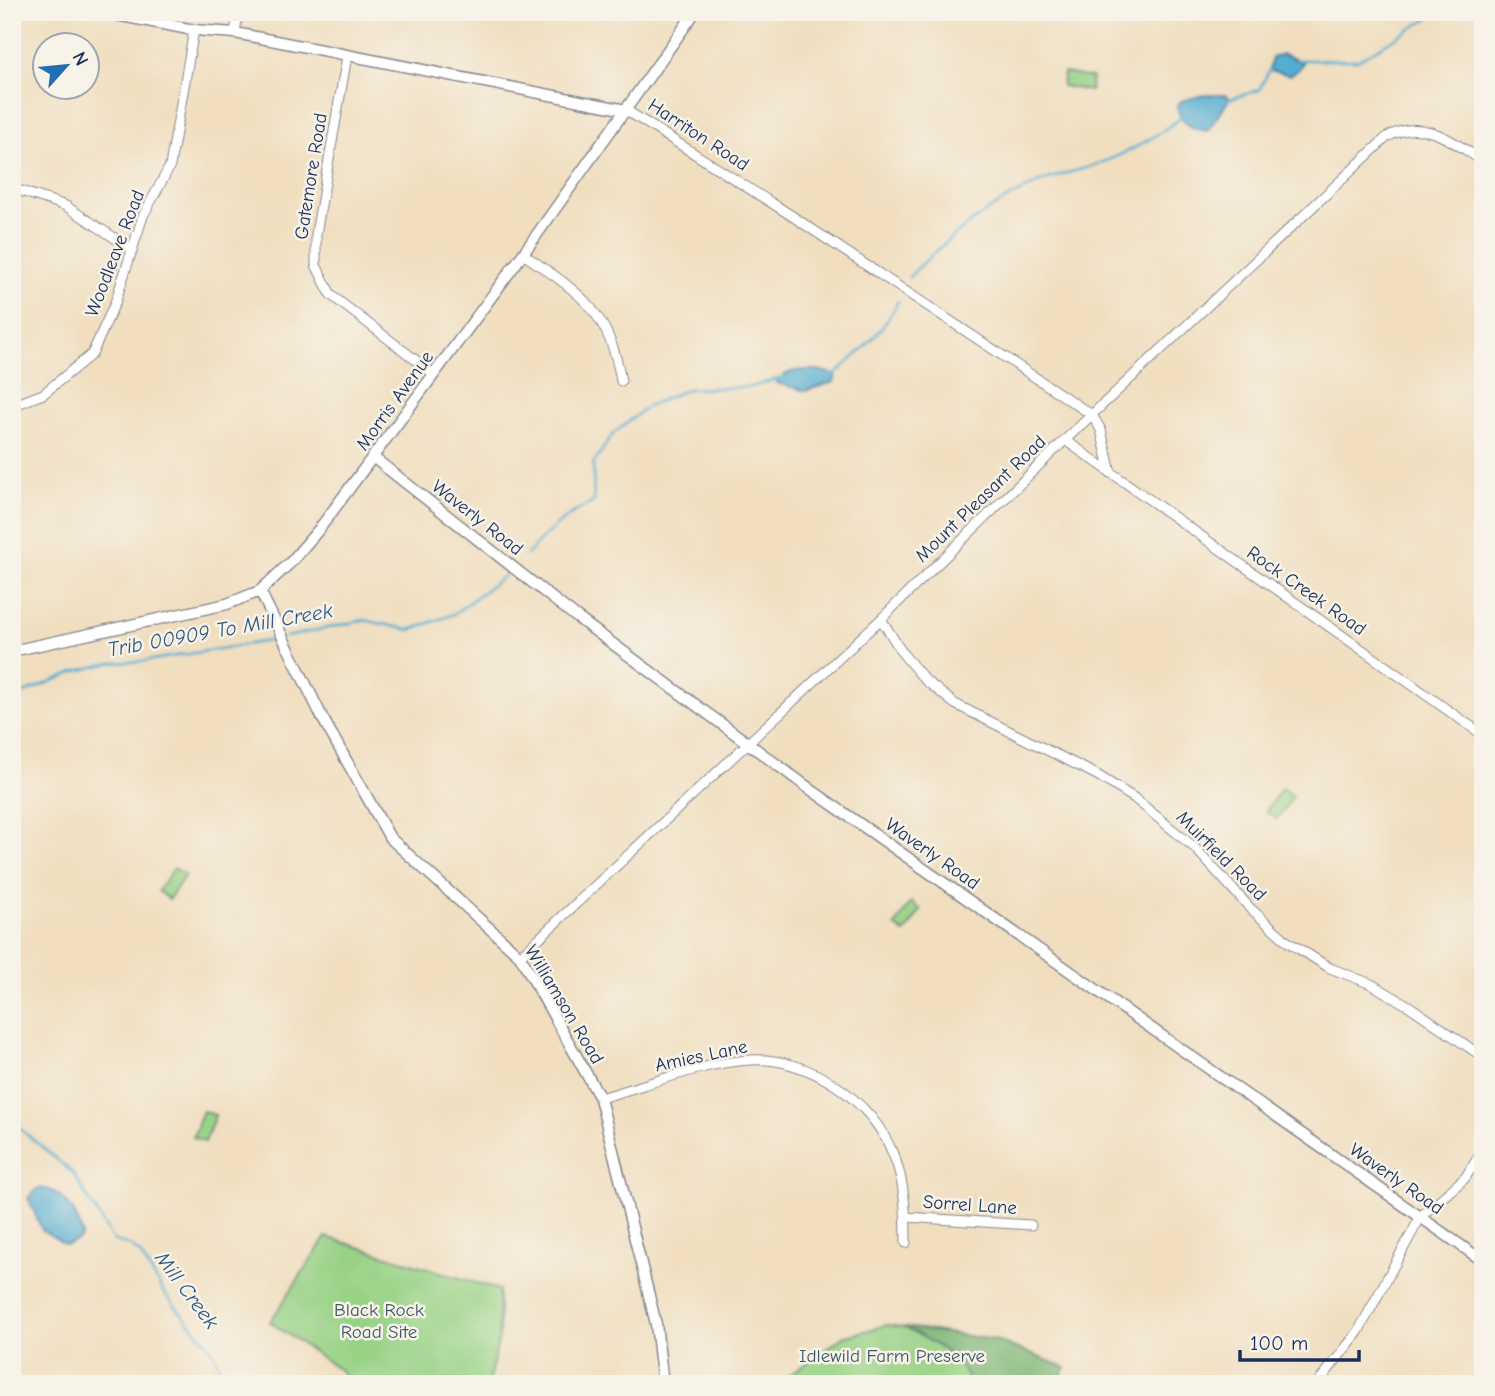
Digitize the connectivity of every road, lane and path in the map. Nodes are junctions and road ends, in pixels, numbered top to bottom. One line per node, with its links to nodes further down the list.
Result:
1 (101, 12): 4 (street, Harriton Road)
2 (238, 12): 5 (street)
3 (695, 12): 7 (street, Morris Avenue)
4 (194, 30): 5 (street, Harriton Road); 10 (street, Woodleave Road)
5 (235, 33): 6 (street, Harriton Road)
6 (347, 56): 7 (street, Harriton Road); 12 (street, Gatemore Road)
7 (626, 110): 11 (street, Morris Avenue); 15 (street, Harriton Road)
8 (1483, 161): 15 (street, Mount Pleasant Road)
9 (12, 188): 10 (street)
10 (133, 250): 14 (street, Woodleave Road)
11 (523, 254): 12 (street, Morris Avenue); 13 (street)
12 (434, 374): 17 (street, Morris Avenue)
13 (621, 381)
14 (12, 406)
15 (1092, 415): 16 (street, Mount Pleasant Road); 18 (street)
16 (1065, 440): 18 (street, Rock Creek Road); 20 (street, Mount Pleasant Road)
17 (374, 458): 19 (street, Morris Avenue); 23 (street, Waverly Road)
18 (1111, 473): 22 (street, Rock Creek Road)
19 (260, 591): 21 (street, Morris Avenue); 24 (street, Williamson Road)
20 (881, 619): 23 (street, Mount Pleasant Road); 25 (street, Muirfield Road)
21 (12, 651)
22 (1483, 735)
23 (747, 742): 24 (street, Mount Pleasant Road); 28 (street, Waverly Road)
24 (520, 956): 26 (street, Williamson Road)
25 (1483, 1057)
26 (600, 1098): 29 (street, Amies Lane); 33 (street, Williamson Road)
27 (1483, 1150): 28 (street)
28 (1421, 1216): 32 (street, Waverly Road); 34 (street)
29 (906, 1217): 30 (street, Sorrel Lane); 31 (street, Amies Lane)
30 (1031, 1225)
31 (906, 1243)
32 (1483, 1261)
33 (663, 1384)
34 (1317, 1384)

